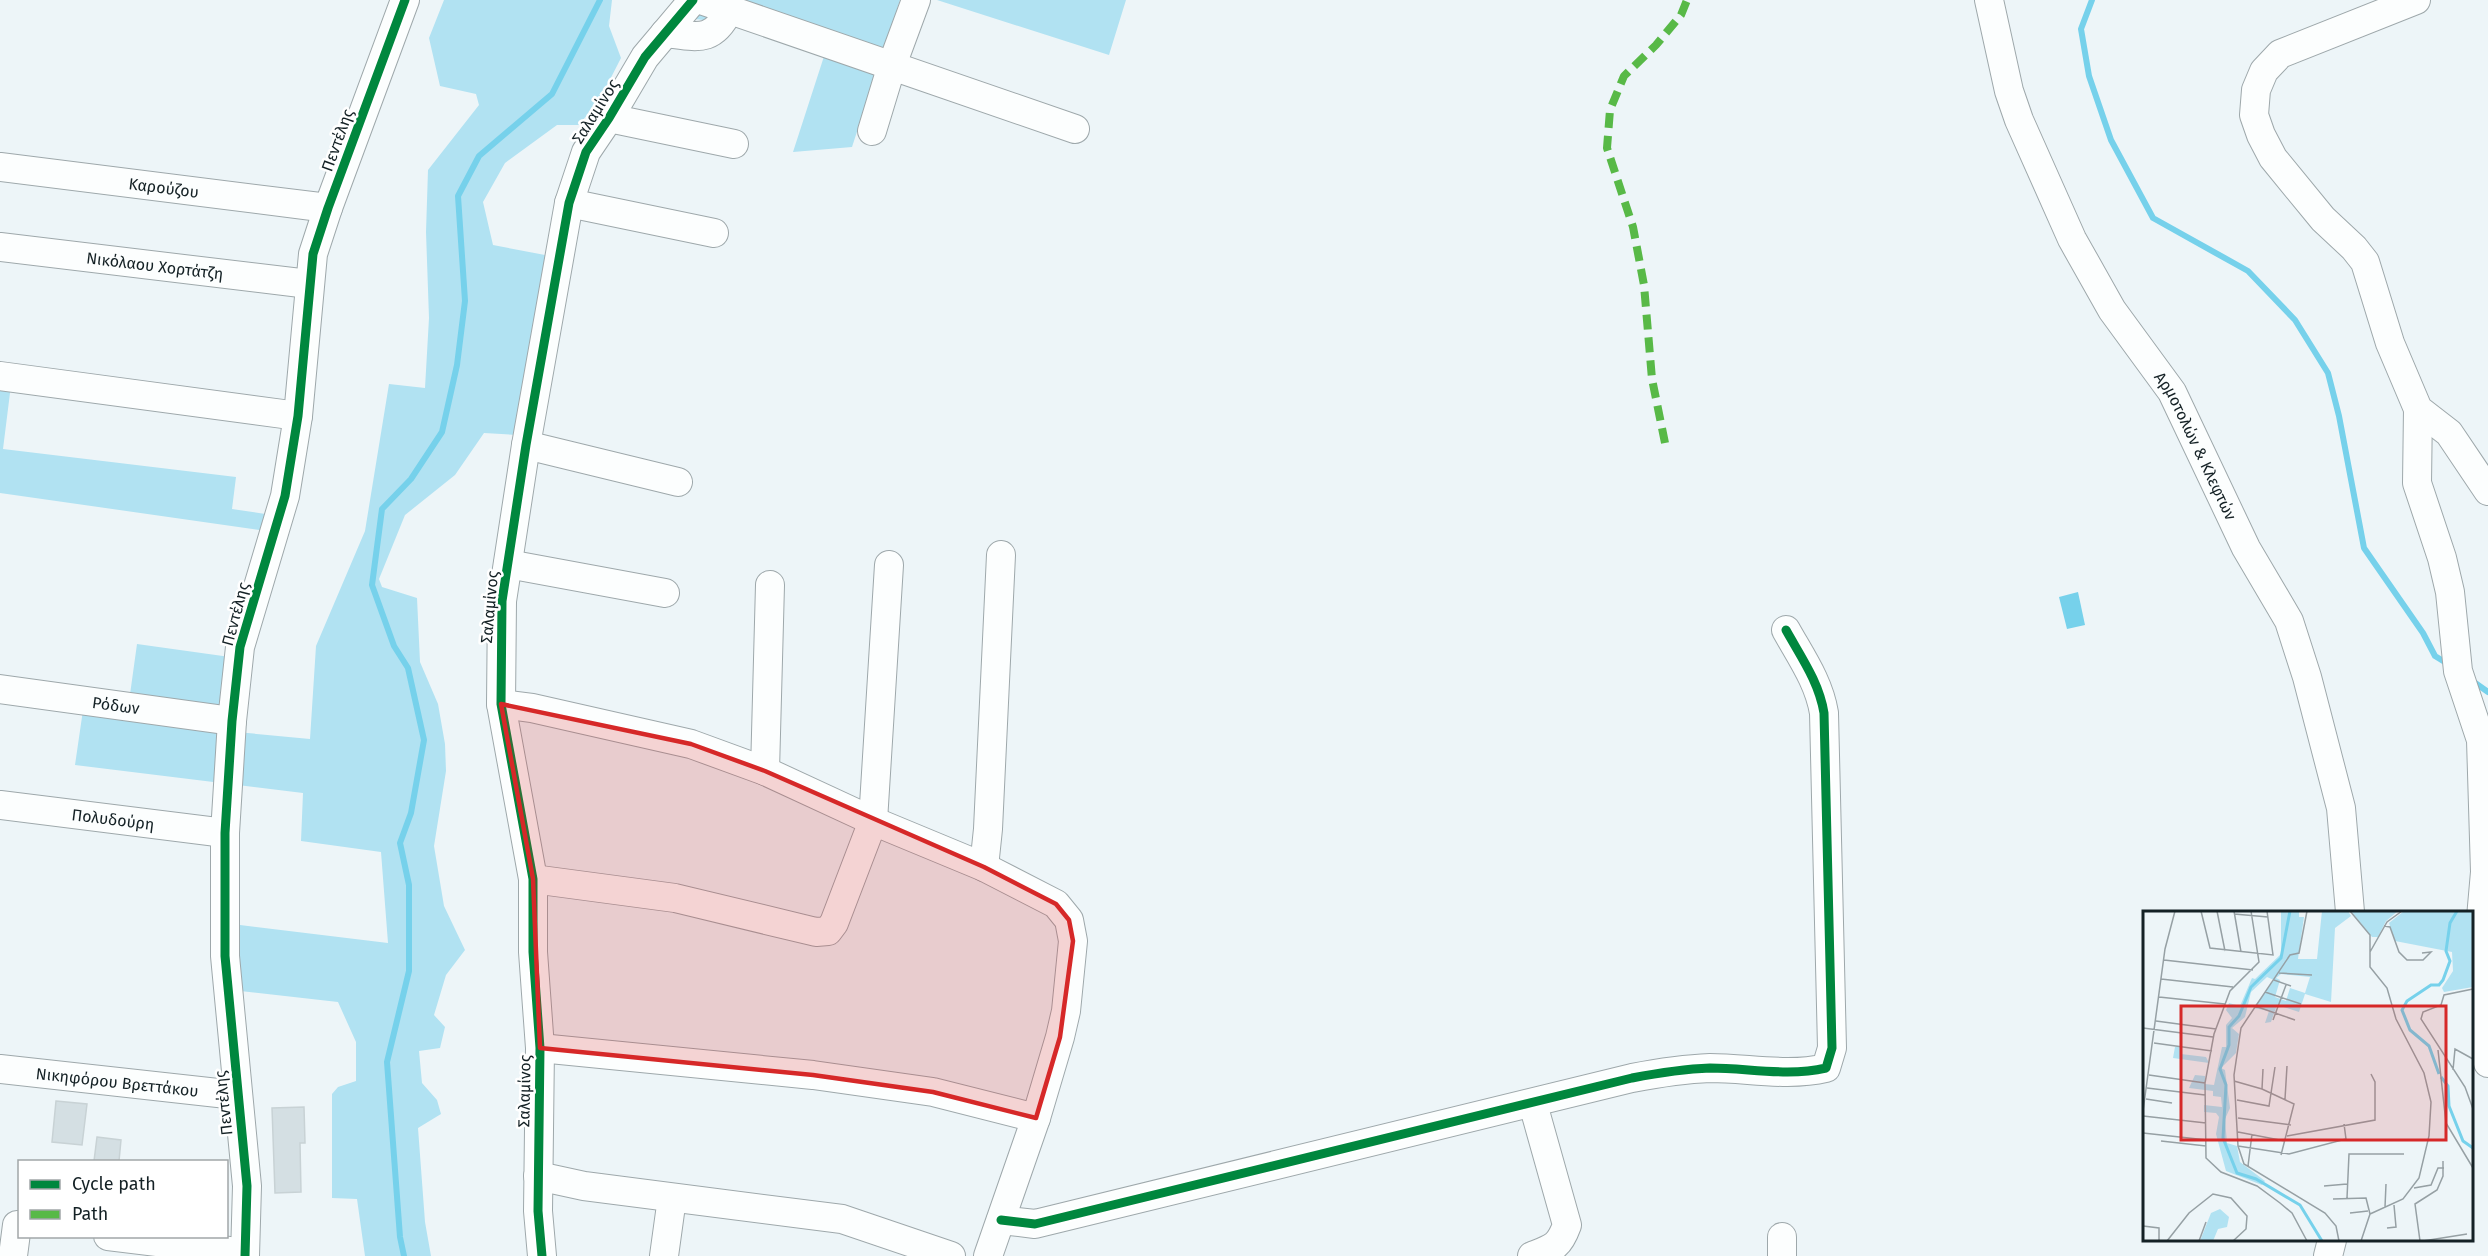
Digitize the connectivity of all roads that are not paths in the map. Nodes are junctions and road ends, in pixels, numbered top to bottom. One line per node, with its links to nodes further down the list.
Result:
1 (405, 0): 16 (street, Πεντέλης)
2 (693, 0): 8 (street, Σαλαμίνος)
3 (701, 0): 7 (street)
4 (916, 0): 9 (street)
5 (1989, 0): 41 (street, Αρμοτολών & Κλεφτών)
6 (2416, 0): 21 (street)
7 (729, 10): 8 (street); 9 (street)
8 (665, 33): 10 (street, Σαλαμίνος)
9 (892, 65): 11 (street); 12 (street)
10 (609, 118): 13 (street); 15 (street, Σαλαμίνος)
11 (1075, 129)
12 (872, 132)
13 (735, 144)
14 (0, 167): 16 (street, Καρούζου)
15 (569, 203): 17 (street); 23 (street, Σαλαμίνος)
16 (328, 208): 19 (street, Πεντέλης)
17 (714, 233)
18 (0, 247): 19 (street, Νικόλαου Χορτάτζη)
19 (309, 284): 22 (street, Πεντέλης)
20 (0, 376): 22 (street)
21 (2418, 409): 25 (street); 43 (street)
22 (298, 416): 34 (street, Πεντέλης)
23 (526, 445): 24 (street); 27 (street, Σαλαμίνος)
24 (678, 482)
25 (2488, 491)
26 (1001, 555): 39 (street)
27 (508, 564): 30 (street); 33 (street, Σαλαμίνος)
28 (889, 565): 37 (street)
29 (770, 585): 35 (street)
30 (664, 593)
31 (1786, 630): 46 (street)
32 (0, 689): 34 (street, Ρόδων)
33 (501, 704): 35 (street); 40 (street, Σαλαμίνος)
34 (232, 721): 38 (street, Πεντέλης)
35 (765, 771): 37 (street)
36 (0, 805): 38 (street, Πολυδούρη)
37 (873, 821): 39 (street); 40 (street)
38 (225, 833): 45 (street, Πεντέλης)
39 (984, 867): 47 (street)
40 (533, 879): 42 (street, Σαλαμίνος)
41 (2350, 911)
42 (540, 1048): 47 (street); 48 (street, Σαλαμίνος)
43 (2488, 1064)
44 (0, 1069): 45 (street, Νικηφόρου Βρεττάκου)
45 (236, 1095): 54 (street, Πεντέλης)
46 (1533, 1104): 50 (street); 60 (street)
47 (1036, 1118): 50 (street)
48 (538, 1176): 49 (street); 56 (street, Σαλαμίνος)
49 (672, 1198): 57 (street); 58 (street)
50 (1001, 1220): 59 (street)
51 (12, 1225): 55 (street)
52 (122, 1238): 54 (street)
53 (2332, 1241): 61 (street)
54 (245, 1255)
55 (13, 1256)
56 (542, 1256)
57 (664, 1256)
58 (951, 1256)
59 (988, 1256)
60 (1532, 1256)
61 (2328, 1256)

